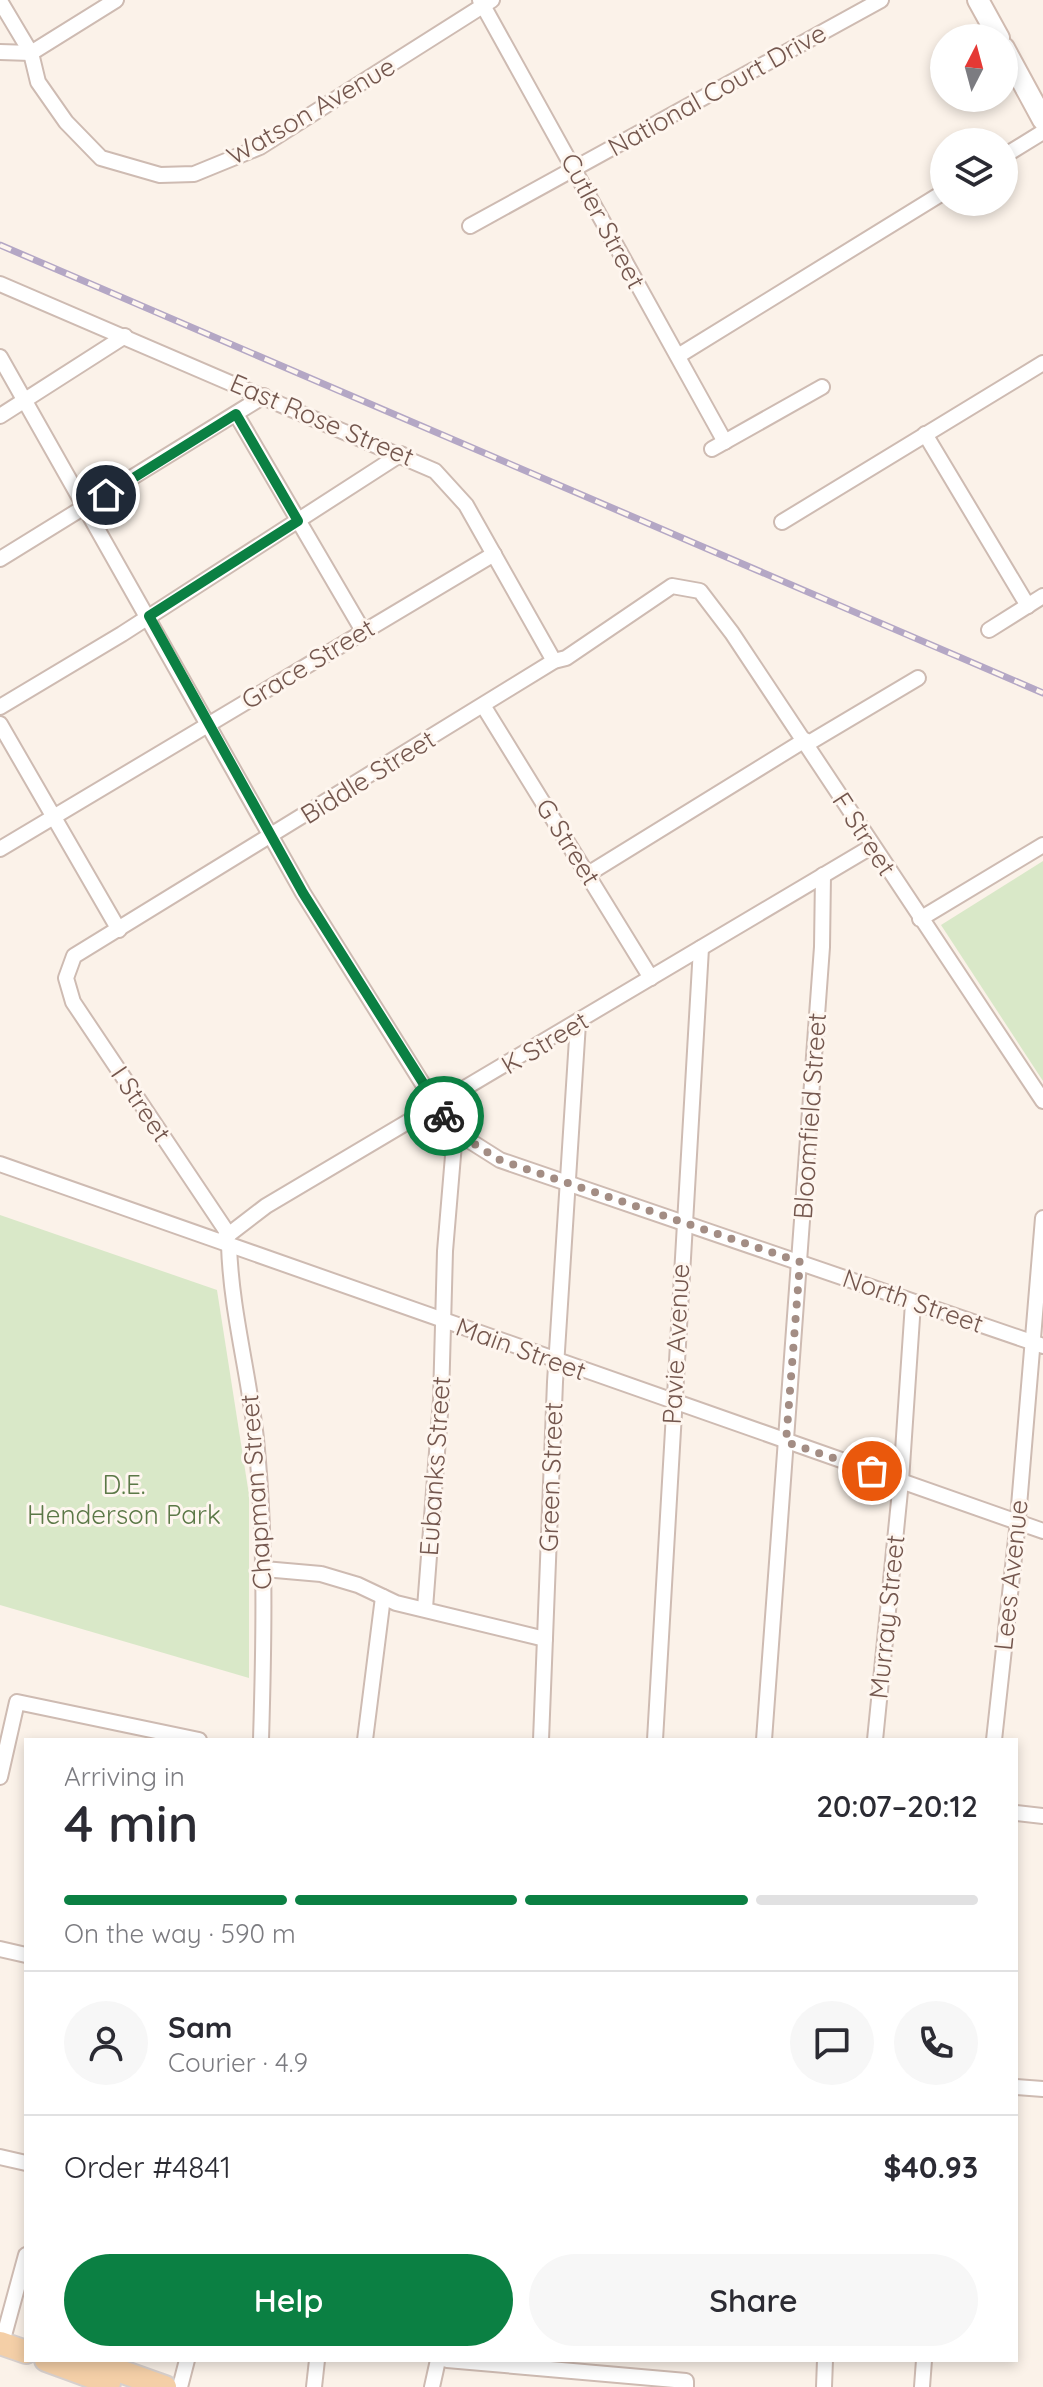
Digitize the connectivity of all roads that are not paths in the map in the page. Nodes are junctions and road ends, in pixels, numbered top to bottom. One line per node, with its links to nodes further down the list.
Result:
1 (116, 0): 8 (street)
2 (881, 0): 13 (street, National Court Drive)
3 (978, 0): 6 (street)
4 (0, 1): 8 (street, Watson Avenue)
5 (486, 2): 8 (street, Watson Avenue); 13 (street, Cutler Street)
6 (991, 24)
7 (0, 52): 8 (street)
8 (31, 53)
9 (1018, 74): 10 (street)
10 (1043, 120)
11 (1043, 132): 12 (street)
12 (1018, 147)
13 (576, 167): 15 (street, National Court Drive); 18 (street, Cutler Street)
14 (930, 201): 18 (street)
15 (470, 226)
16 (0, 284): 17 (street, East Rose Street)
17 (125, 336): 22 (street, East Rose Street); 23 (street)
18 (678, 356): 21 (street, Cutler Street)
19 (0, 357): 23 (street, North Street)
20 (1043, 363): 26 (street)
21 (822, 387)
22 (264, 396): 24 (street); 27 (street, East Rose Street)
23 (25, 401): 25 (street); 28 (street, North Street)
24 (236, 414): 28 (street); 29 (street)
25 (0, 416)
26 (925, 434): 30 (street); 35 (street)
27 (401, 454): 29 (street); 31 (street, East Rose Street)
28 (86, 508): 32 (street); 36 (street, North Street)
29 (298, 521): 36 (street); 38 (street)
30 (782, 522)
31 (494, 554): 38 (street, Grace Street); 39 (street, East Rose Street)
32 (0, 559)
33 (672, 586): 39 (street, Biddle Street); 45 (street, F Street)
34 (1043, 596): 35 (street)
35 (1028, 606): 37 (street)
36 (149, 616): 41 (street); 43 (street, North Street)
37 (989, 630)
38 (363, 631): 43 (street, Grace Street)
39 (554, 661): 42 (street, Biddle Street)
40 (918, 678): 45 (street)
41 (0, 707)
42 (484, 707): 47 (street, Biddle Street); 51 (street, G Street)
43 (209, 723): 46 (street, Grace Street); 47 (street, North Street)
44 (0, 724): 46 (street)
45 (806, 742): 49 (street, F Street); 51 (street)
46 (54, 815): 50 (street, Grace Street); 54 (street)
47 (272, 835): 54 (street, Biddle Street); 60 (street, North Street)
48 (1043, 845): 53 (street)
49 (871, 847): 52 (street, K Street); 53 (street, F Street)
50 (0, 849)
51 (588, 874): 57 (street, G Street)
52 (823, 875): 55 (street, K Street); 67 (street, Bloomfield Street)
53 (920, 919): 59 (street, F Street)
54 (119, 930): 56 (street, Biddle Street)
55 (701, 948): 57 (street, K Street); 65 (street, Pavie Avenue)
56 (66, 969): 66 (street, I Street)
57 (651, 978): 58 (street, K Street)
58 (578, 1023): 60 (street, K Street); 63 (street, Green Street)
59 (1043, 1101)
60 (437, 1105): 61 (street, North Street); 66 (street, K Street)
61 (455, 1132): 63 (street, North Street); 69 (street, Eubanks Street)
62 (0, 1164): 66 (street, Main Street)
63 (568, 1180): 65 (street, North Street); 71 (street, Green Street)
64 (1043, 1218): 70 (street, Lees Avenue)
65 (683, 1219): 67 (street, North Street); 72 (street, Pavie Avenue)
66 (226, 1240): 69 (street, Main Street); 77 (street, Chapman Street)
67 (800, 1262): 68 (street, North Street); 73 (street, Bloomfield Street)
68 (913, 1303): 70 (street, North Street); 74 (street, Murray Street)
69 (443, 1322): 71 (street, Main Street); 79 (street, Eubanks Street)
70 (1037, 1344): 75 (street, Lees Avenue)
71 (557, 1363): 72 (street, Main Street); 80 (street, Green Street)
72 (674, 1403): 73 (street, Main Street); 86 (street, Pavie Avenue)
73 (786, 1442): 74 (street, Main Street); 87 (street, Bloomfield Street)
74 (901, 1481): 75 (street, Main Street); 88 (street, Murray Street)
75 (1017, 1522): 76 (street, Main Street); 89 (street, Lees Avenue)
76 (1043, 1531)
77 (264, 1569): 78 (street); 83 (street, Chapman Street)
78 (383, 1597): 79 (street); 84 (street)
79 (425, 1608): 80 (street)
80 (545, 1639): 85 (street, Green Street)
81 (148, 1735): 82 (street); 90 (street)
82 (179, 1738)
83 (261, 1738)
84 (365, 1738)
85 (541, 1738)
86 (655, 1738)
87 (764, 1738)
88 (875, 1738)
89 (994, 1738)
90 (0, 1777)
91 (1018, 1813): 92 (street)
92 (1043, 1816)
93 (0, 1949): 94 (street)
94 (24, 1955)
95 (1018, 2087): 96 (street)
96 (1043, 2089)
97 (0, 2157): 98 (street)
98 (24, 2163)
99 (24, 2263): 100 (street)
100 (7, 2335): 101 (main road)
101 (24, 2350)
102 (58, 2362): 111 (main road)
103 (94, 2362): 111 (main road)
104 (186, 2362): 114 (street)
105 (317, 2362): 115 (street)
106 (438, 2362): 116 (street)
107 (470, 2362): 110 (street)
108 (825, 2362): 118 (street)
109 (924, 2362): 119 (street)
110 (561, 2370): 112 (street); 117 (street)
111 (117, 2372): 113 (main road)
112 (686, 2384)
113 (165, 2387)
114 (180, 2387)
115 (314, 2387)
116 (432, 2387)
117 (560, 2387)
118 (824, 2387)
119 (922, 2387)

